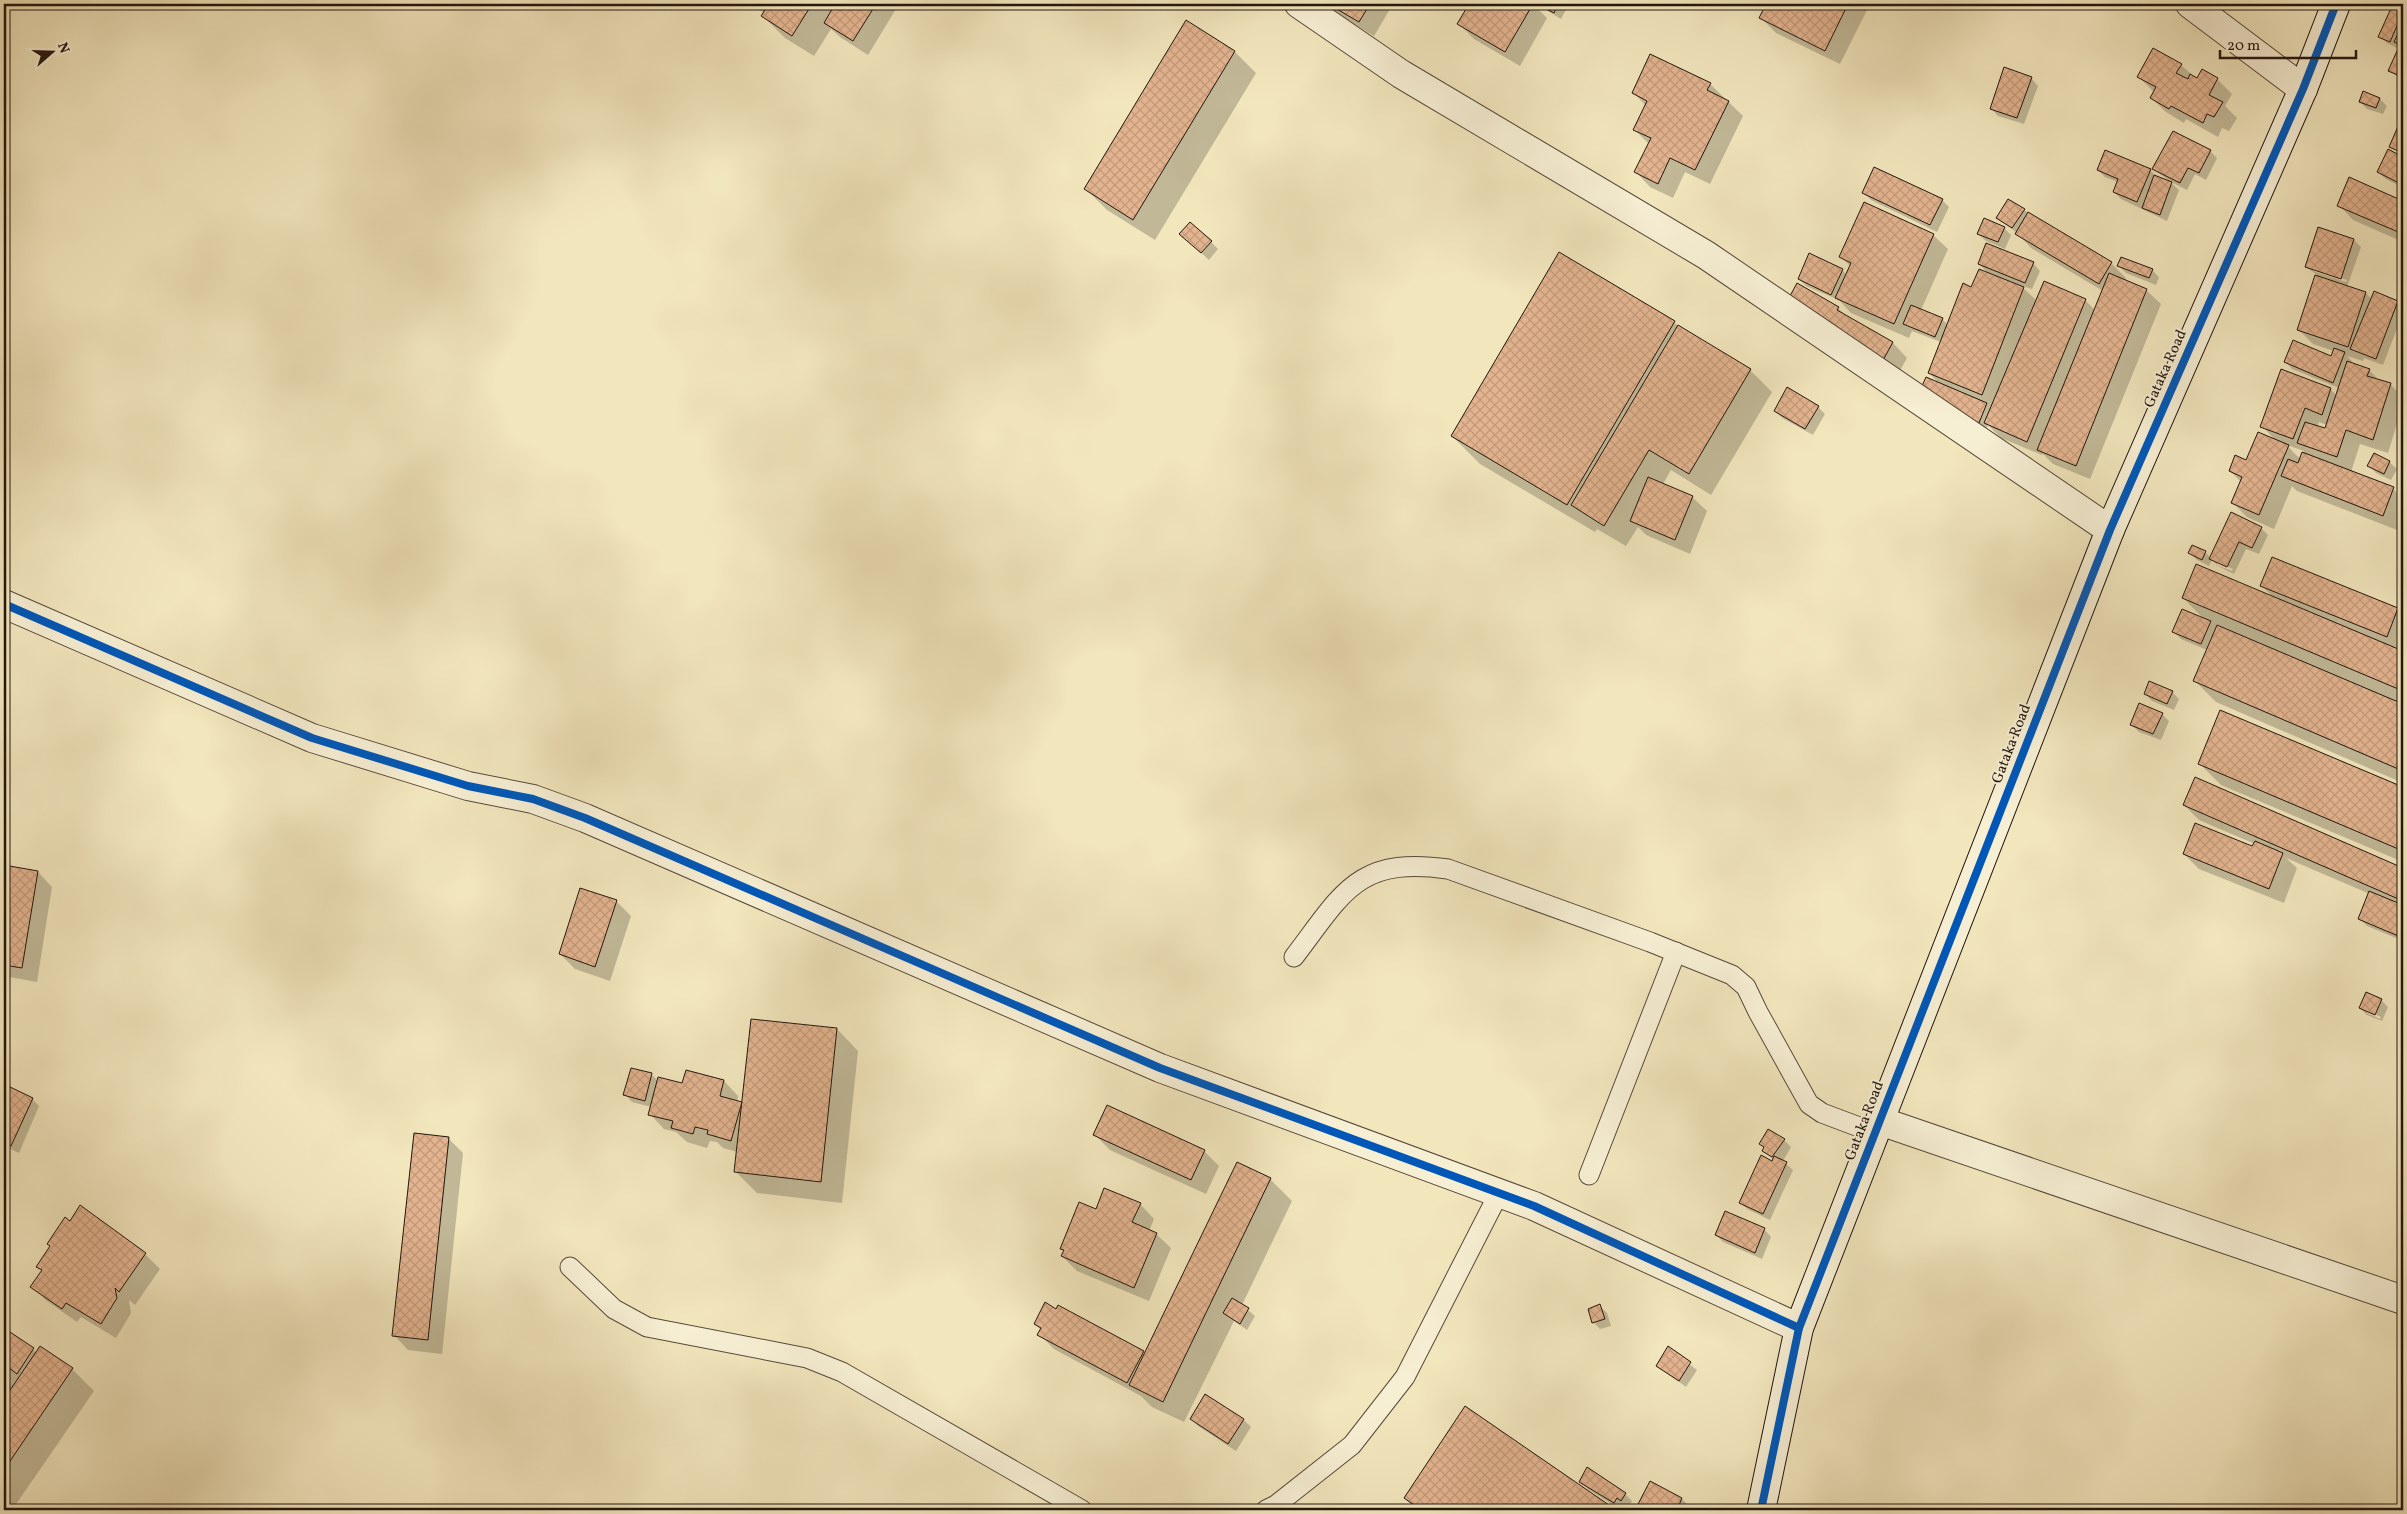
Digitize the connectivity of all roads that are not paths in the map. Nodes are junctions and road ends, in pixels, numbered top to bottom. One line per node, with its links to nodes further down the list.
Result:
1 (1299, 4): 5 (street)
2 (2190, 4): 4 (street)
3 (2336, 4): 4 (street, Gataka Road)
4 (2304, 89): 5 (street, Gataka Road)
5 (2110, 530): 9 (street, Gataka Road)
6 (4, 604): 11 (street)
7 (1676, 952): 8 (lane); 9 (lane); 10 (lane)
8 (1294, 957)
9 (1877, 1127): 13 (street); 14 (street, Gataka Road)
10 (1589, 1175)
11 (1499, 1193): 14 (street); 16 (lane)
12 (570, 1267): 15 (lane)
13 (2403, 1300)
14 (1800, 1328): 17 (street, Gataka Road)
15 (1082, 1510)
16 (1266, 1510)
17 (1761, 1510)

